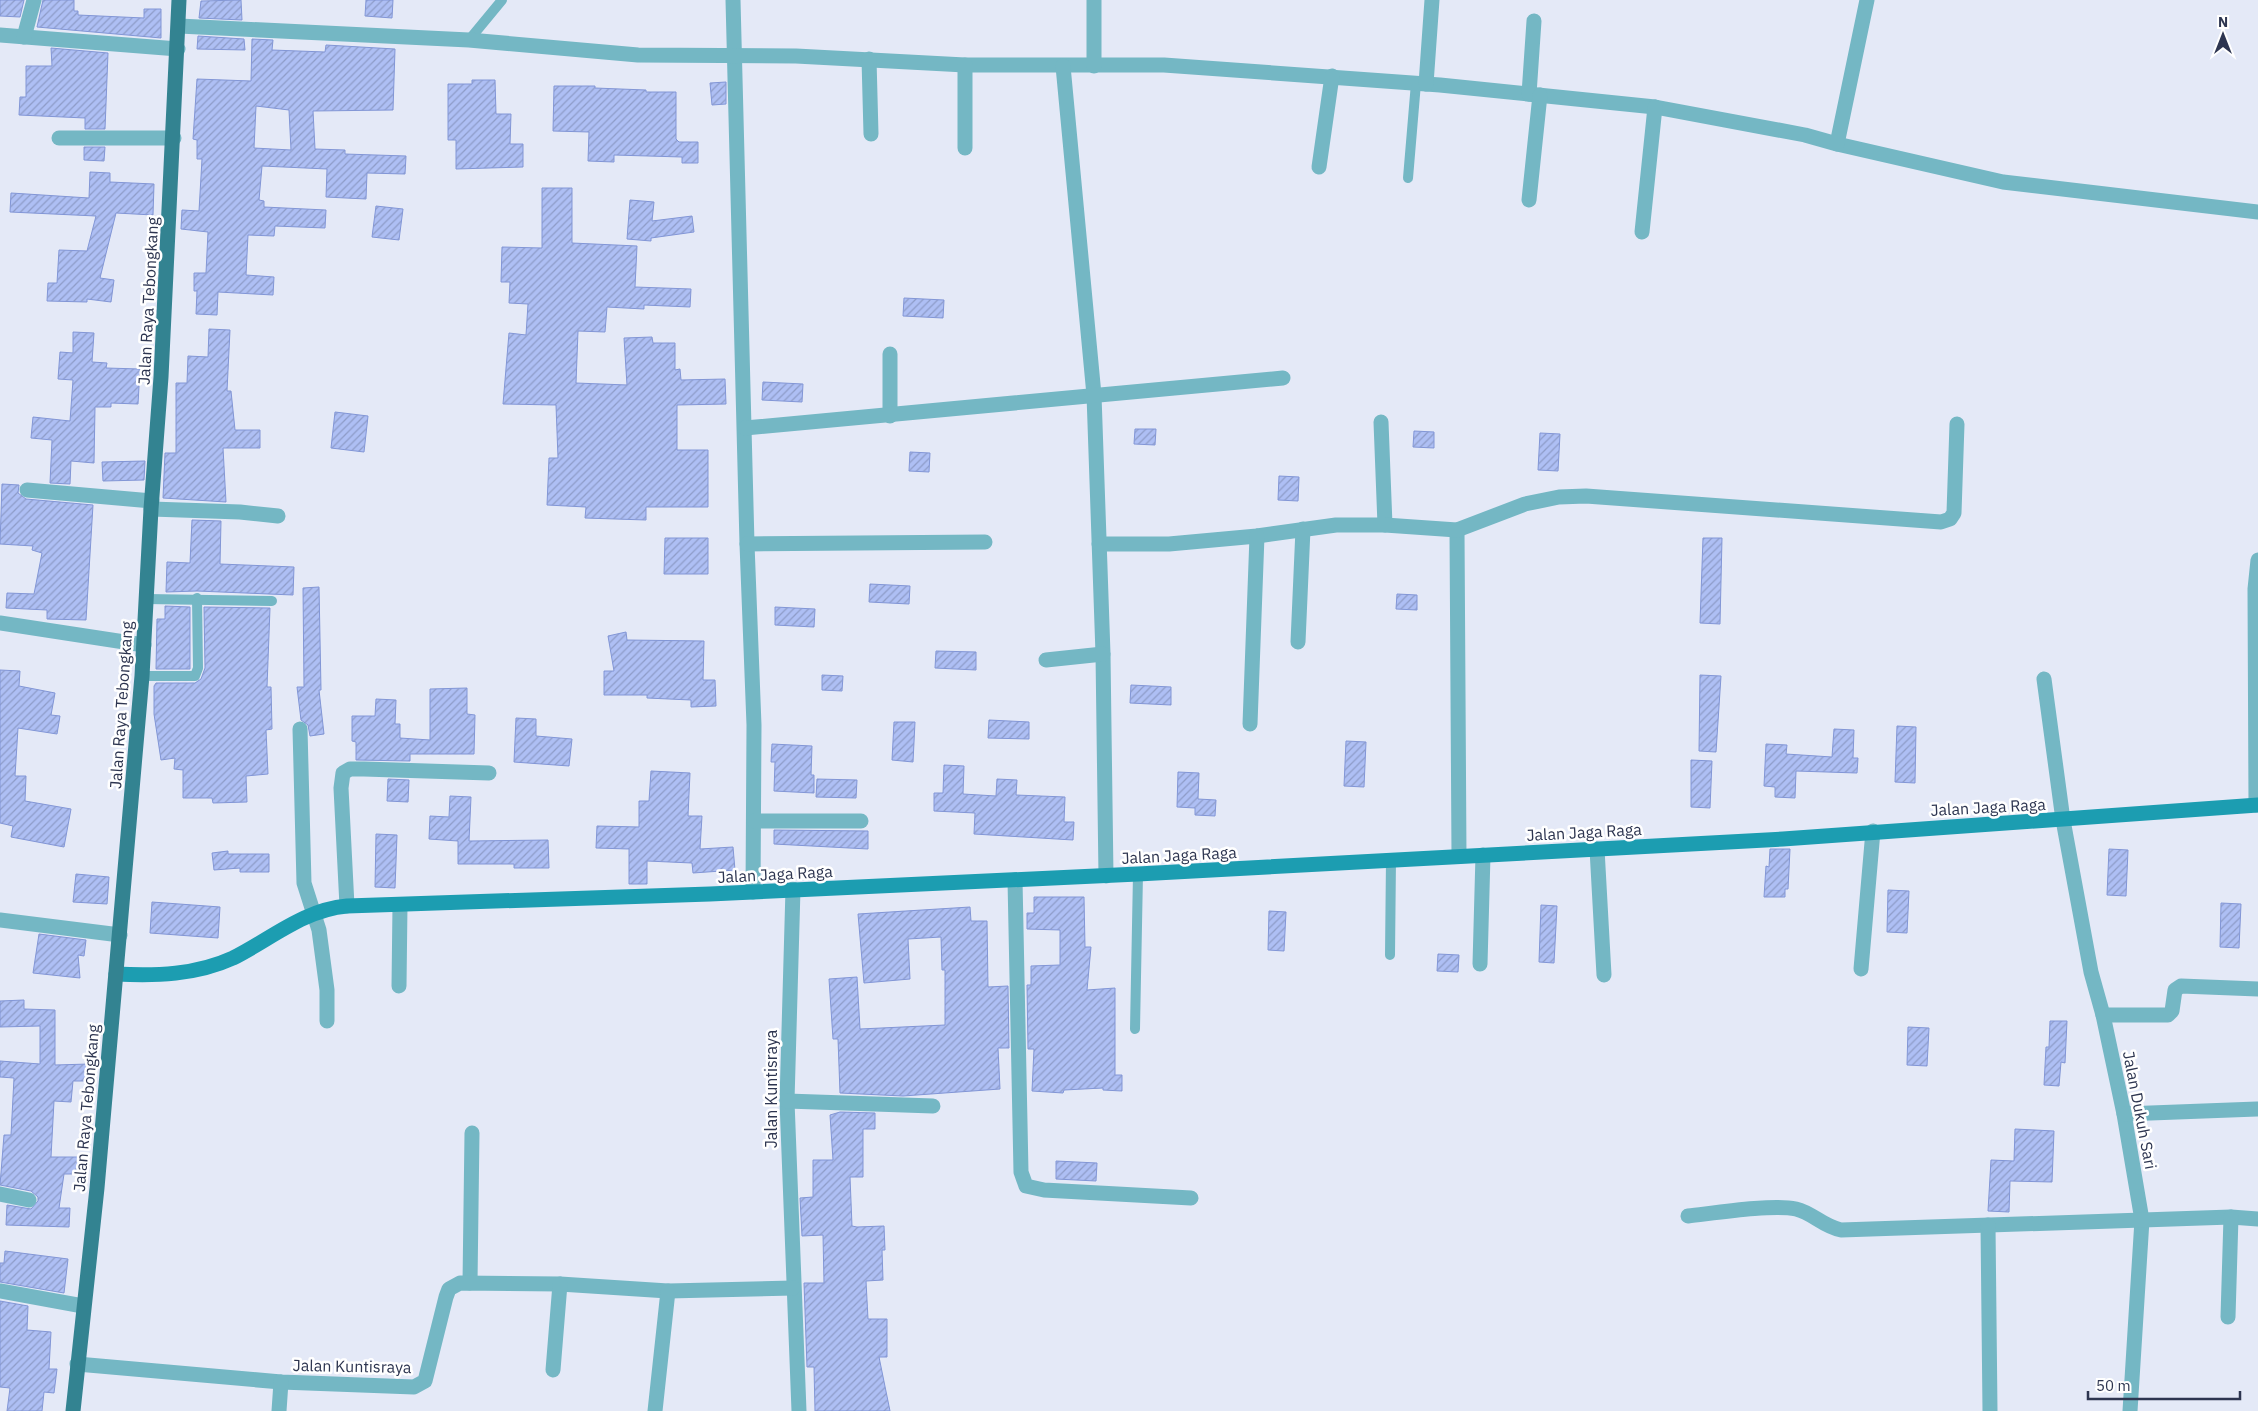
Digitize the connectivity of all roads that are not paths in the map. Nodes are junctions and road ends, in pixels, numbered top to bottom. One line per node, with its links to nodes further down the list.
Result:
1 (34, 0): 11 (street)
2 (179, 0): 9 (main road, Jalan Raya Tebongkang)
3 (502, 0): 12 (lane)
4 (733, 0): 14 (street)
5 (1094, 0): 18 (street)
6 (1432, 0): 20 (street)
7 (1868, 0): 26 (street)
8 (1534, 21): 21 (street)
9 (179, 26): 12 (street); 13 (main road, Jalan Raya Tebongkang)
10 (0, 35): 11 (street)
11 (24, 37): 13 (street)
12 (469, 40): 14 (street)
13 (178, 48): 25 (main road, Jalan Raya Tebongkang)
14 (735, 56): 15 (street); 39 (street)
15 (869, 59): 16 (street); 23 (street)
16 (964, 65): 17 (street); 27 (street)
17 (1063, 66): 18 (street); 35 (street)
18 (1094, 66): 19 (street)
19 (1332, 76): 20 (street); 28 (street)
20 (1421, 83): 21 (street); 29 (lane)
21 (1535, 94): 22 (street); 30 (street)
22 (1655, 108): 26 (street); 32 (street)
23 (871, 134)
24 (59, 138): 25 (street)
25 (174, 138): 41 (main road, Jalan Raya Tebongkang)
26 (1837, 144): 31 (street)
27 (965, 148)
28 (1320, 167)
29 (1408, 178)
30 (1529, 200)
31 (2258, 212)
32 (1642, 232)
33 (890, 354): 36 (street)
34 (1283, 378): 35 (street)
35 (1094, 395): 36 (street); 49 (street)
36 (890, 416): 39 (street)
37 (1381, 422): 43 (street)
38 (1958, 424): 45 (street)
39 (745, 428): 48 (street)
40 (27, 490): 41 (street)
41 (151, 505): 42 (street); 52 (main road, Jalan Raya Tebongkang)
42 (278, 516)
43 (1385, 525): 44 (street); 45 (street)
44 (1303, 529): 46 (street); 55 (street)
45 (1456, 530): 71 (street)
46 (1257, 536): 49 (street); 61 (street)
47 (985, 542): 48 (street)
48 (747, 544): 66 (street)
49 (1099, 544): 57 (street)
50 (2258, 560): 64 (street)
51 (197, 598): 52 (lane); 53 (lane); 59 (lane)
52 (146, 599): 56 (main road, Jalan Raya Tebongkang)
53 (272, 601)
54 (0, 622): 56 (street)
55 (1298, 642)
56 (144, 645): 59 (main road, Jalan Raya Tebongkang)
57 (1103, 654): 58 (street); 74 (street)
58 (1046, 660)
59 (142, 676): 82 (main road, Jalan Raya Tebongkang)
60 (2044, 678): 65 (street, Jalan Dukuh Sari)
61 (1250, 724)
62 (300, 729): 80 (street)
63 (489, 773): 78 (street)
64 (2257, 805): 65 (street, Jalan Jaga Raga)
65 (2063, 820): 68 (street, Jalan Jaga Raga); 90 (street, Jalan Dukuh Sari)
66 (754, 821): 67 (street); 77 (street)
67 (861, 821)
68 (1873, 831): 69 (street, Jalan Jaga Raga); 85 (street)
69 (1597, 848): 70 (street, Jalan Jaga Raga); 87 (street)
70 (1483, 855): 71 (street, Jalan Jaga Raga); 84 (street)
71 (1459, 856): 72 (street, Jalan Jaga Raga)
72 (1391, 859): 73 (street, Jalan Jaga Raga); 83 (lane)
73 (1138, 874): 74 (street, Jalan Jaga Raga); 92 (lane)
74 (1106, 876): 75 (street, Jalan Jaga Raga)
75 (1016, 880): 76 (street, Jalan Jaga Raga); 99 (street)
76 (793, 889): 77 (street, Jalan Jaga Raga); 93 (street, Jalan Kuntisraya)
77 (753, 892): 79 (street, Jalan Jaga Raga)
78 (343, 906): 79 (street, Jalan Jaga Raga); 80 (street, Jalan Jaga Raga)
79 (400, 906): 88 (street)
80 (319, 912): 86 (street, Jalan Jaga Raga); 91 (street)
81 (0, 920): 82 (street)
82 (120, 935): 86 (main road, Jalan Raya Tebongkang)
83 (1390, 955)
84 (1480, 964)
85 (1861, 969)
86 (116, 974): 111 (main road, Jalan Raya Tebongkang)
87 (1604, 976)
88 (399, 986)
89 (2258, 989): 90 (street)
90 (2103, 1015): 96 (street, Jalan Dukuh Sari)
91 (327, 1021)
92 (1135, 1029)
93 (787, 1101): 94 (street); 108 (street, Jalan Kuntisraya)
94 (933, 1106)
95 (2257, 1110): 96 (street)
96 (2124, 1114): 104 (street, Jalan Dukuh Sari)
97 (472, 1133): 106 (street)
98 (0, 1194): 100 (street)
99 (1191, 1198)
100 (29, 1200)
101 (1688, 1216): 105 (street)
102 (2231, 1217): 103 (street); 104 (street); 112 (street)
103 (2258, 1219)
104 (2142, 1220): 105 (street); 121 (street, Jalan Dukuh Sari)
105 (1988, 1225): 120 (street)
106 (470, 1283): 107 (street, Jalan Kuntisraya); 115 (street, Jalan Kuntisraya)
107 (560, 1284): 110 (street, Jalan Kuntisraya); 114 (street)
108 (793, 1288): 110 (street, Jalan Kuntisraya); 119 (street, Jalan Kuntisraya)
109 (0, 1290): 111 (street)
110 (668, 1291): 118 (street)
111 (83, 1306): 113 (main road, Jalan Raya Tebongkang)
112 (2228, 1317)
113 (77, 1364): 115 (street, Jalan Kuntisraya); 116 (main road, Jalan Raya Tebongkang)
114 (553, 1370)
115 (281, 1382): 117 (street)
116 (73, 1411)
117 (279, 1411)
118 (655, 1411)
119 (799, 1411)
120 (1990, 1411)
121 (2130, 1411)

